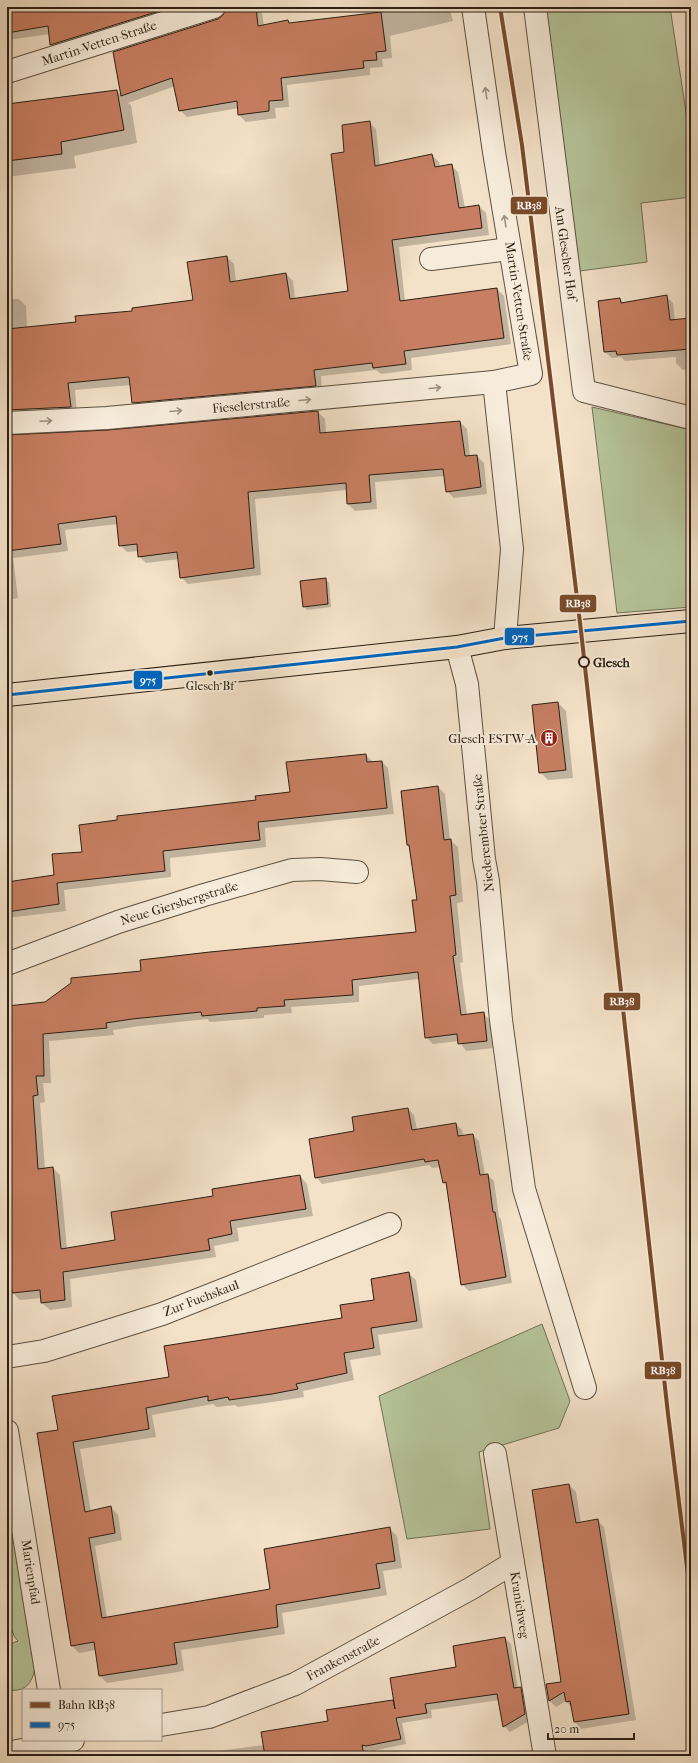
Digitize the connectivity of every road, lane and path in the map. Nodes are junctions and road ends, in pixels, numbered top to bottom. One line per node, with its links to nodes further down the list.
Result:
1 (214, 7): 4 (street, Martin-Vetten-Straße)
2 (473, 7): 5 (street, Martin-Vetten-Straße, one-way to 2)
3 (535, 7): 8 (street, Am Glescher Hof)
4 (7, 72)
5 (510, 249): 6 (street); 7 (street, Martin-Vetten-Straße)
6 (431, 259)
7 (494, 382): 9 (street, Fieselerstraße, one-way to 7); 11 (street)
8 (691, 418)
9 (7, 423)
10 (691, 621): 11 (main road)
11 (505, 638): 12 (main road)
12 (458, 647): 13 (main road); 18 (street, Niederembter Straße)
13 (7, 695)
14 (357, 872): 15 (street, Neue Giersbergstraße)
15 (7, 964)
16 (390, 1224): 17 (street, Zur Fuchskaul)
17 (7, 1357)
18 (585, 1388)
19 (7, 1431): 22 (street, Marienpfad)
20 (495, 1454): 21 (street, Kranichweg)
21 (513, 1563): 23 (street, Frankenstraße); 26 (street, Kranichweg)
22 (49, 1689)
23 (162, 1725)
24 (62, 1741): 25 (street)
25 (7, 1754)
26 (545, 1756)

